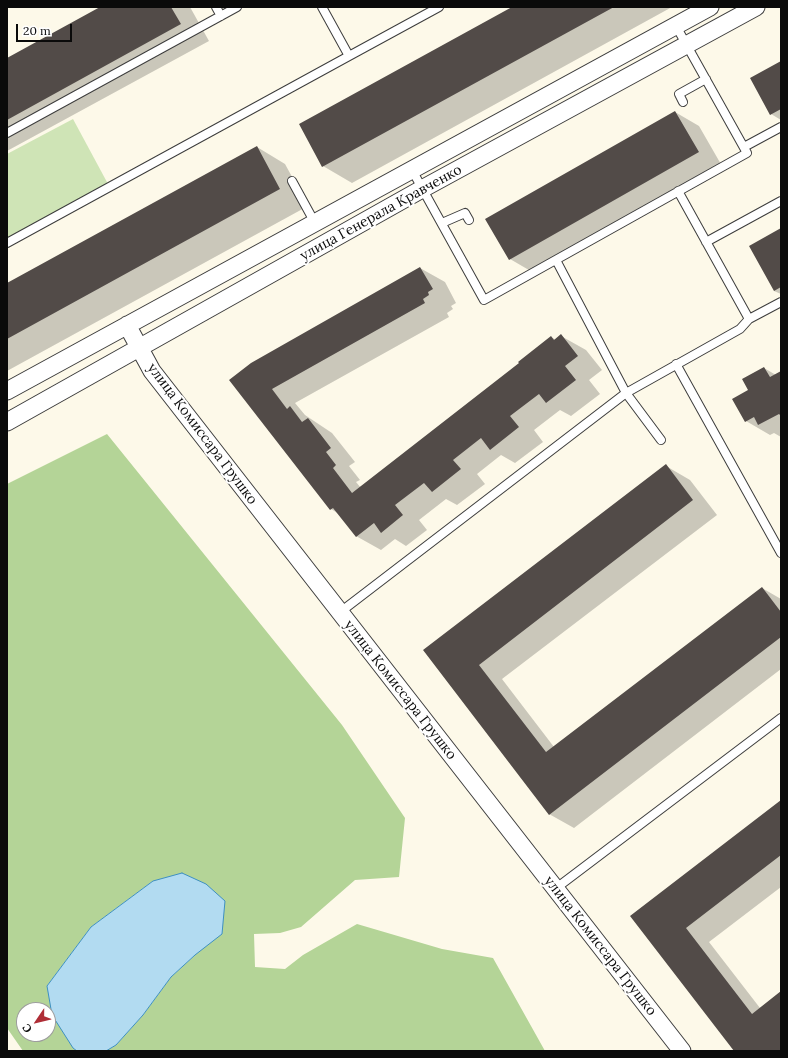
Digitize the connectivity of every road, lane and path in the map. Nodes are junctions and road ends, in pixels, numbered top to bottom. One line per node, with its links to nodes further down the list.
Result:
1 (216, 7): 7 (lane)
2 (237, 7): 7 (lane)
3 (322, 7): 10 (lane)
4 (439, 7): 10 (lane)
5 (710, 7): 8 (street, улица Генерала Кравченко)
6 (756, 7): 9 (street, улица Генерала Кравченко)
7 (221, 16): 14 (lane)
8 (676, 26): 9 (lane); 16 (street, улица Генерала Кравченко)
9 (686, 44): 11 (lane); 18 (street, улица Генерала Кравченко)
10 (349, 56): 25 (lane)
11 (706, 79): 12 (lane); 15 (lane)
12 (684, 102)
13 (781, 126): 15 (lane)
14 (7, 133)
15 (744, 147): 19 (lane)
16 (412, 170): 18 (lane); 22 (street, улица Генерала Кравченко)
17 (292, 181): 22 (lane)
18 (422, 189): 23 (lane); 30 (street, улица Генерала Кравченко)
19 (678, 191): 24 (lane); 26 (lane)
20 (781, 201): 24 (lane)
21 (469, 220): 23 (lane)
22 (316, 223): 29 (street, улица Генерала Кравченко)
23 (442, 223): 26 (lane)
24 (706, 242): 28 (lane)
25 (7, 243)
26 (556, 260): 33 (lane)
27 (781, 302): 28 (lane)
28 (749, 319): 31 (lane)
29 (127, 325): 30 (street, улица Комиссара Грушко); 32 (street, улица Генерала Кравченко)
30 (139, 347): 34 (street, улица Генерала Кравченко); 37 (street, улица Комиссара Грушко)
31 (676, 364): 33 (lane); 36 (lane)
32 (7, 391)
33 (626, 393): 35 (lane); 37 (lane)
34 (7, 422)
35 (661, 440)
36 (781, 553)
37 (340, 612): 39 (street, улица Комиссара Грушко)
38 (781, 718): 39 (lane)
39 (555, 889): 40 (street, улица Комиссара Грушко)
40 (682, 1051)

